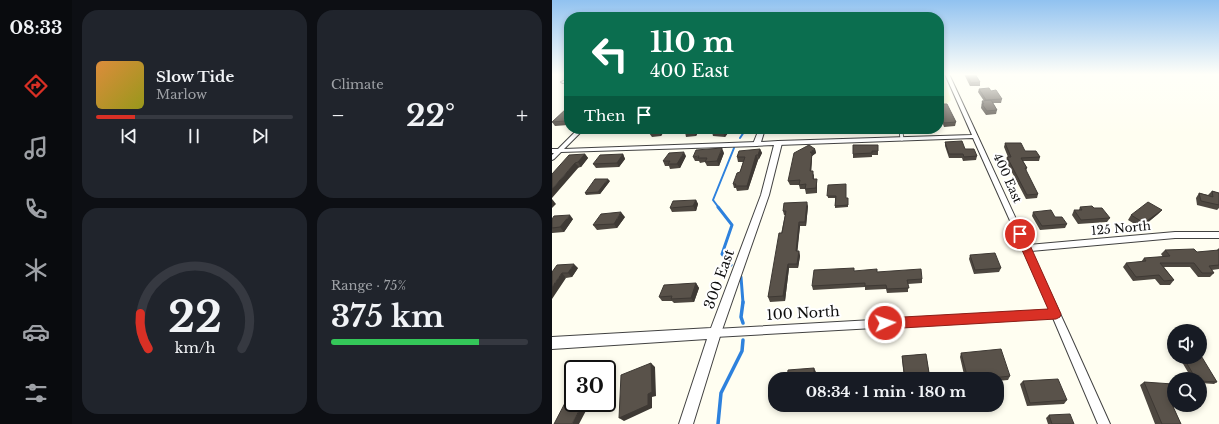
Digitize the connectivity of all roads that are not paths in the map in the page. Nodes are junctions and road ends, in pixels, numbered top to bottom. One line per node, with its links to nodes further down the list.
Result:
1 (956, 94): 5 (street, 400 East)
2 (576, 134): 10 (street)
3 (760, 134): 8 (street)
4 (902, 134): 6 (lane)
5 (976, 136): 6 (street); 13 (street, 400 East)
6 (902, 139): 7 (street)
7 (778, 143): 8 (street); 15 (street, 300 East)
8 (757, 144): 10 (street)
9 (552, 151): 10 (street)
10 (559, 151): 11 (street)
11 (552, 158)
12 (1219, 235): 13 (street, 125 North)
13 (1026, 248): 14 (street, 400 East)
14 (1056, 314): 15 (street, 100 North); 18 (street, 400 East)
15 (715, 333): 16 (street, 100 North); 17 (street, 300 East)
16 (552, 343)
17 (686, 424)
18 (1104, 424)

